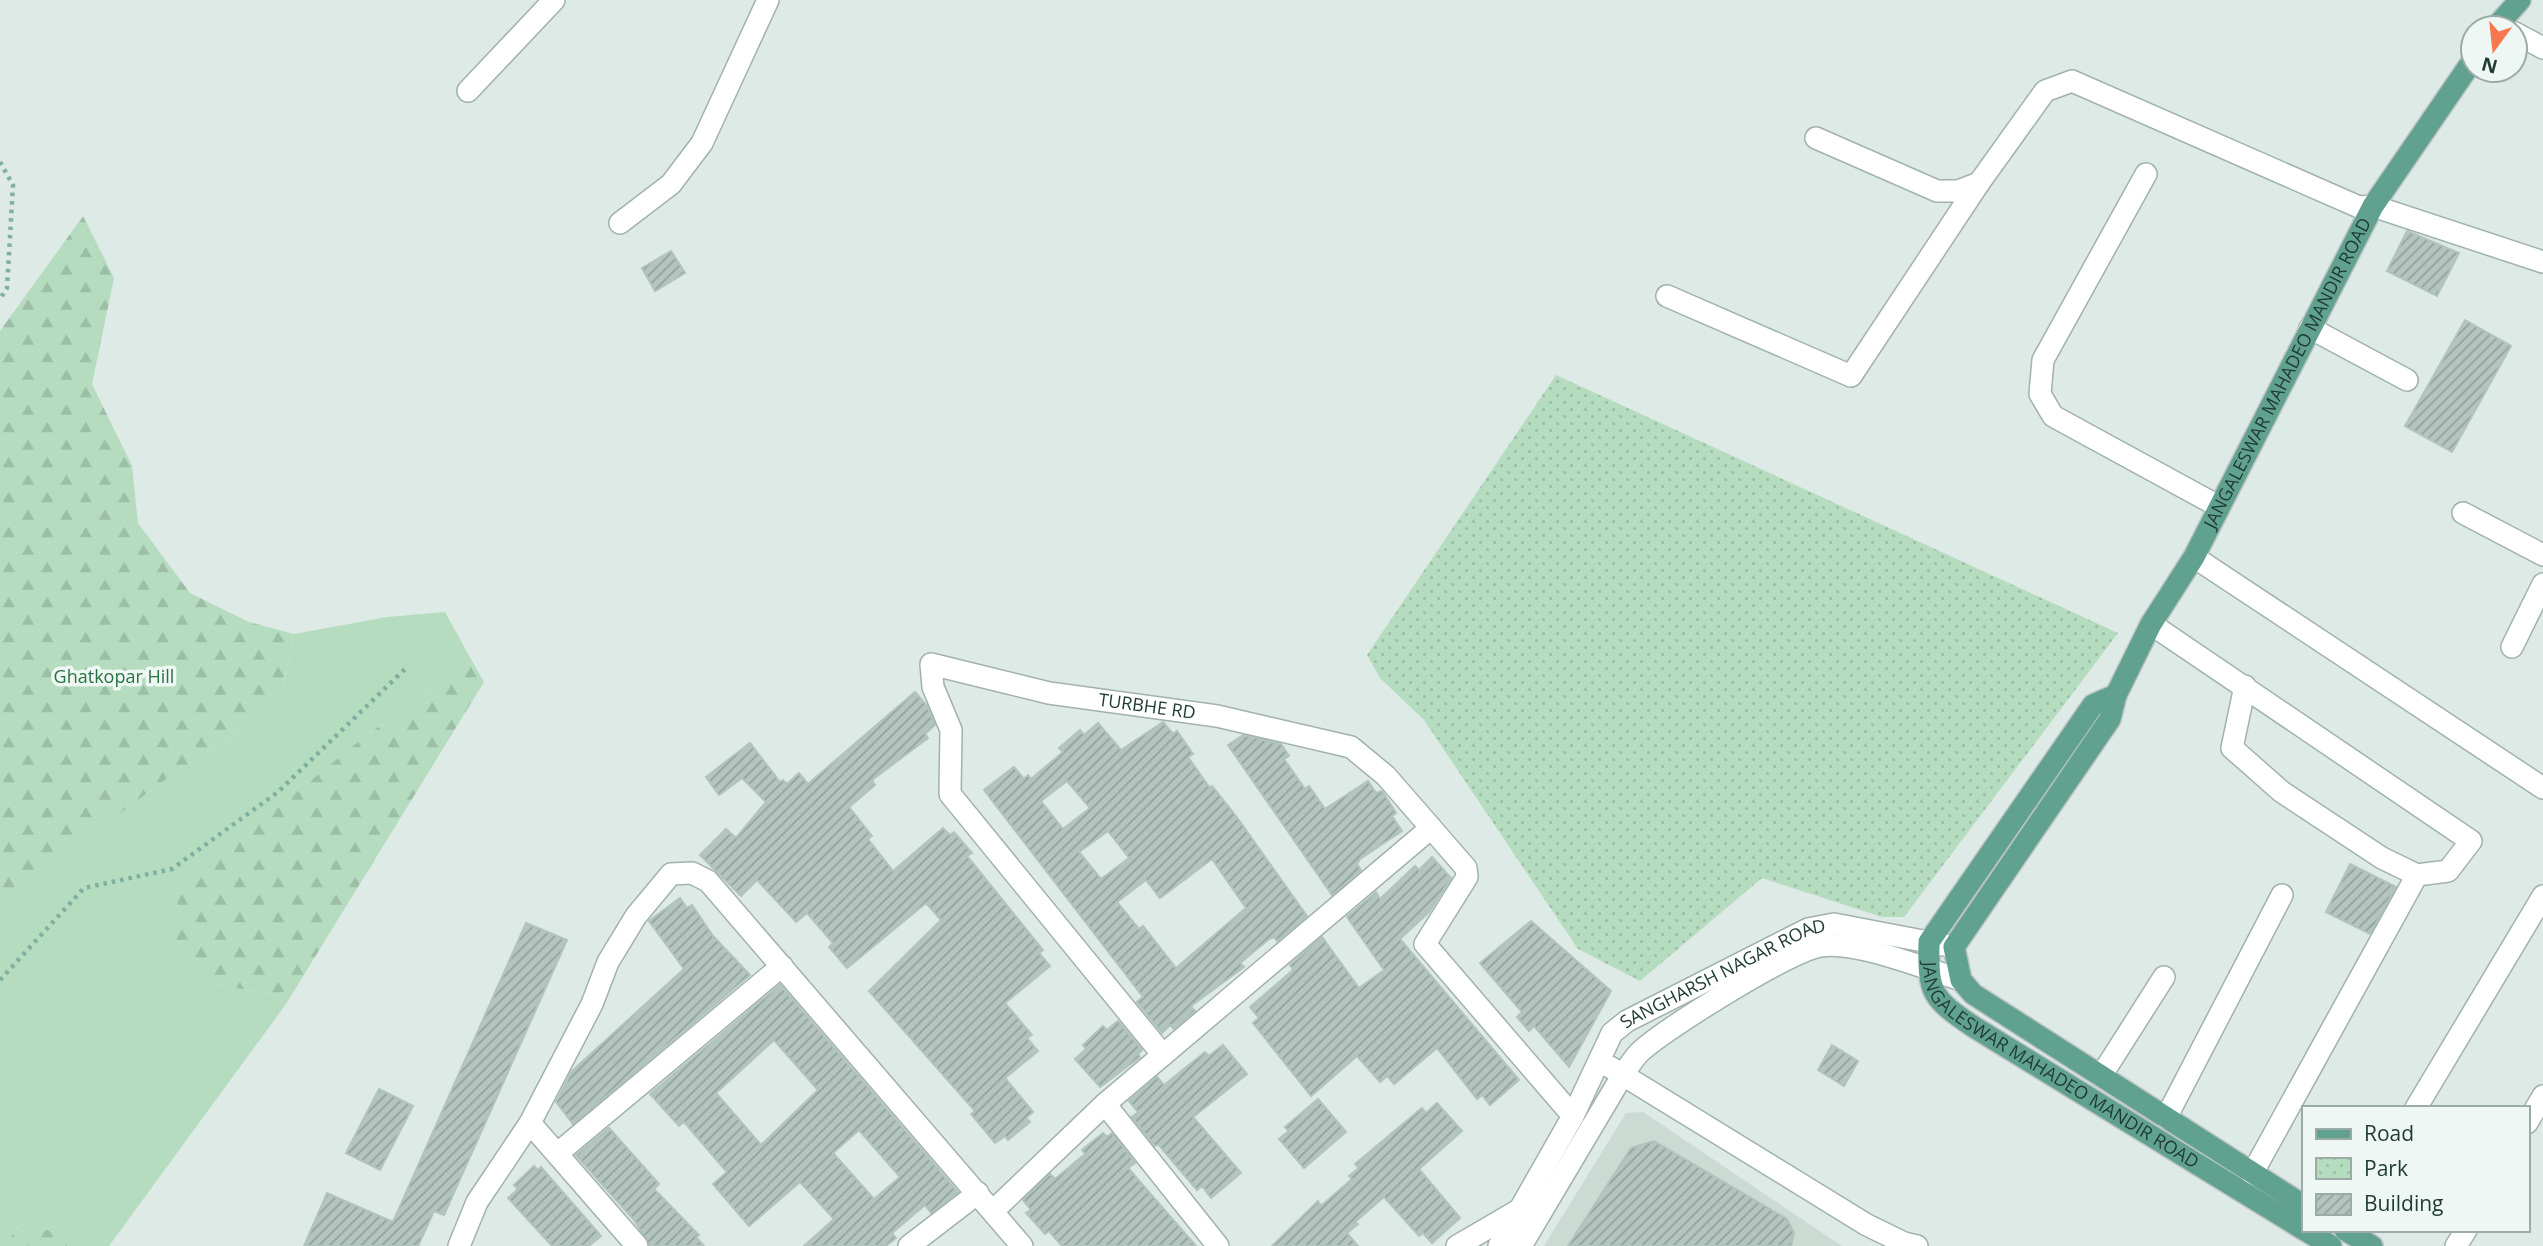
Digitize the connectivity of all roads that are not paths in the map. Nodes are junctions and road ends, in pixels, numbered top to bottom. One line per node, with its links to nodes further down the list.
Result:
1 (554, 0): 4 (street)
2 (768, 0): 9 (street)
3 (2459, 80): 8 (main road, JANGALESWAR MAHADEO MANDIR ROAD)
4 (468, 91)
5 (1816, 138): 7 (street)
6 (2147, 174): 14 (street)
7 (1979, 183): 8 (street); 11 (street)
8 (2373, 206): 10 (street); 12 (main road, JANGALESWAR MAHADEO MANDIR ROAD)
9 (620, 223)
10 (2543, 262)
11 (1667, 296)
12 (2310, 328): 13 (street); 14 (main road, JANGALESWAR MAHADEO MANDIR ROAD)
13 (2407, 380)
14 (2218, 506): 17 (main road, JANGALESWAR MAHADEO MANDIR ROAD)
15 (2463, 513): 16 (street)
16 (2543, 555)
17 (2193, 557): 20 (main road, JANGALESWAR MAHADEO MANDIR ROAD); 24 (street)
18 (2543, 584): 19 (street)
19 (2536, 618): 21 (street)
20 (2151, 624): 22 (street); 23 (main road, JANGALESWAR MAHADEO MANDIR ROAD)
21 (2512, 647)
22 (2245, 686): 26 (street); 26 (street)
23 (2116, 695): 29 (main road, JANGALESWAR MAHADEO MANDIR ROAD); 30 (main road, JANGALESWAR MAHADEO MANDIR ROAD)
24 (2543, 788)
25 (1432, 828): 35 (street); 35 (street, TURBHE RD); 42 (street, TURBHE RD)
26 (2417, 875): 47 (street)
27 (2282, 895): 43 (street)
28 (2543, 897): 41 (street)
29 (1929, 942): 30 (street, SANGHARSH NAGAR ROAD); 32 (main road, JANGALESWAR MAHADEO MANDIR ROAD); 36 (street, SANGHARSH NAGAR ROAD)
30 (1954, 947): 34 (main road, JANGALESWAR MAHADEO MANDIR ROAD)
31 (782, 966): 45 (street); 46 (street); 48 (street)
32 (1928, 970): 34 (street); 37 (street); 52 (main road, JANGALESWAR MAHADEO MANDIR ROAD)
33 (2164, 977): 38 (street)
34 (1961, 980): 38 (main road, JANGALESWAR MAHADEO MANDIR ROAD)
35 (1163, 1055): 40 (street)
36 (1600, 1060): 37 (street); 42 (street, SANGHARSH NAGAR ROAD)
37 (1622, 1076): 55 (street); 63 (street)
38 (2101, 1076): 43 (main road, JANGALESWAR MAHADEO MANDIR ROAD)
39 (2543, 1096): 44 (street)
40 (1105, 1104): 51 (street); 60 (street)
41 (2417, 1106)
42 (1573, 1116): 50 (street, SANGHARSH NAGAR ROAD)
43 (2166, 1118): 47 (main road, JANGALESWAR MAHADEO MANDIR ROAD)
44 (2529, 1120)
45 (530, 1124): 46 (street); 56 (street)
46 (558, 1153): 57 (street)
47 (2252, 1174): 49 (main road, JANGALESWAR MAHADEO MANDIR ROAD)
48 (978, 1193): 51 (street); 58 (street)
49 (2302, 1204)
50 (1519, 1210): 61 (street); 62 (street, SANGHARSH NAGAR ROAD)
51 (993, 1211): 59 (street)
52 (2302, 1229)
53 (2308, 1232): 64 (main road, JANGALESWAR MAHADEO MANDIR ROAD)
54 (2348, 1232): 65 (main road)
55 (1908, 1245)
56 (459, 1246)
57 (637, 1246)
58 (909, 1246)
59 (1023, 1246)
60 (1218, 1246)
61 (1457, 1246)
62 (1499, 1246)
63 (1521, 1246)
64 (2332, 1246)
65 (2372, 1246)

